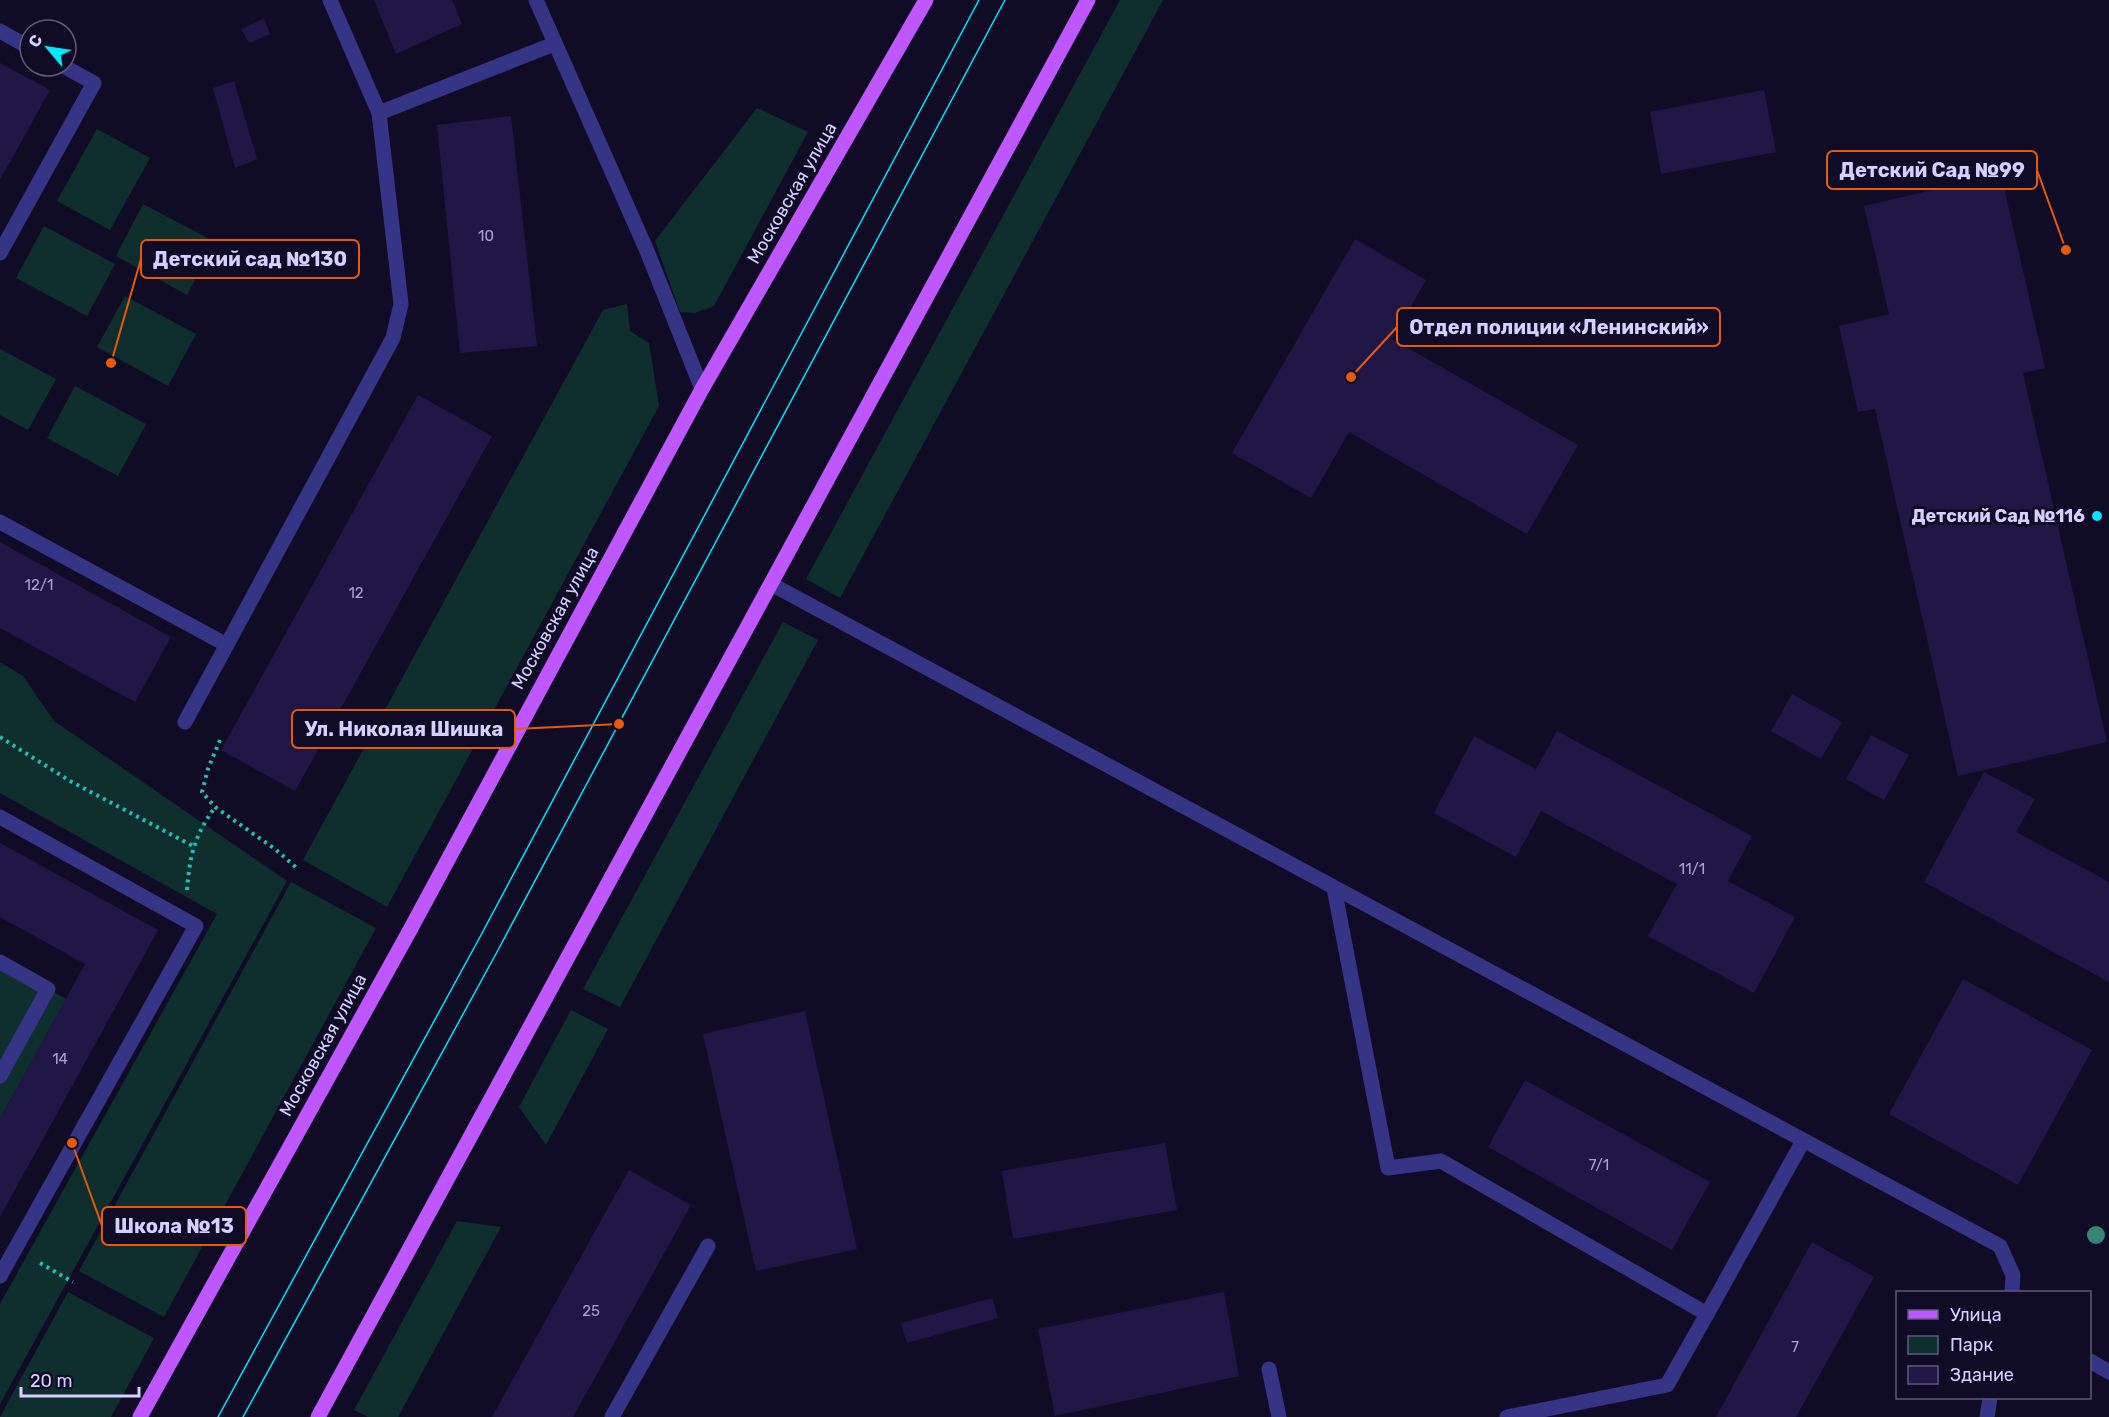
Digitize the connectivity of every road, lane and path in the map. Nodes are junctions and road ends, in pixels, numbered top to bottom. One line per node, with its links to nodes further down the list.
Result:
1 (330, 0): 9 (street)
2 (536, 0): 7 (street)
3 (926, 0): 11 (main road, Московская улица)
4 (1088, 0): 13 (main road)
5 (0, 31): 6 (street)
6 (18, 41)
7 (554, 45): 9 (street); 11 (street)
8 (78, 74): 10 (street)
9 (379, 113): 14 (street)
10 (0, 253)
11 (702, 389): 37 (main road, Московская улица)
12 (0, 522): 14 (street)
13 (771, 584): 22 (street); 38 (main road)
14 (227, 645): 15 (street)
15 (185, 722)
16 (0, 736): 20 (path)
17 (220, 740): 18 (path)
18 (215, 807): 20 (path); 21 (path)
19 (0, 817): 23 (street)
20 (193, 846): 23 (path)
21 (298, 869)
22 (1334, 888): 26 (street); 32 (street)
23 (175, 915): 28 (street)
24 (0, 962): 25 (street)
25 (0, 1076)
26 (1803, 1141): 31 (street); 32 (street)
27 (708, 1246): 39 (street)
28 (15, 1250): 29 (street); 30 (path)
29 (0, 1276)
30 (73, 1282)
31 (2012, 1291)
32 (1707, 1314): 41 (street)
33 (2091, 1362): 35 (street)
34 (1269, 1369): 40 (street)
35 (2109, 1372)
36 (1990, 1399): 42 (street)
37 (140, 1417)
38 (318, 1417)
39 (612, 1417)
40 (1280, 1417)
41 (1506, 1417)
42 (1987, 1417)

